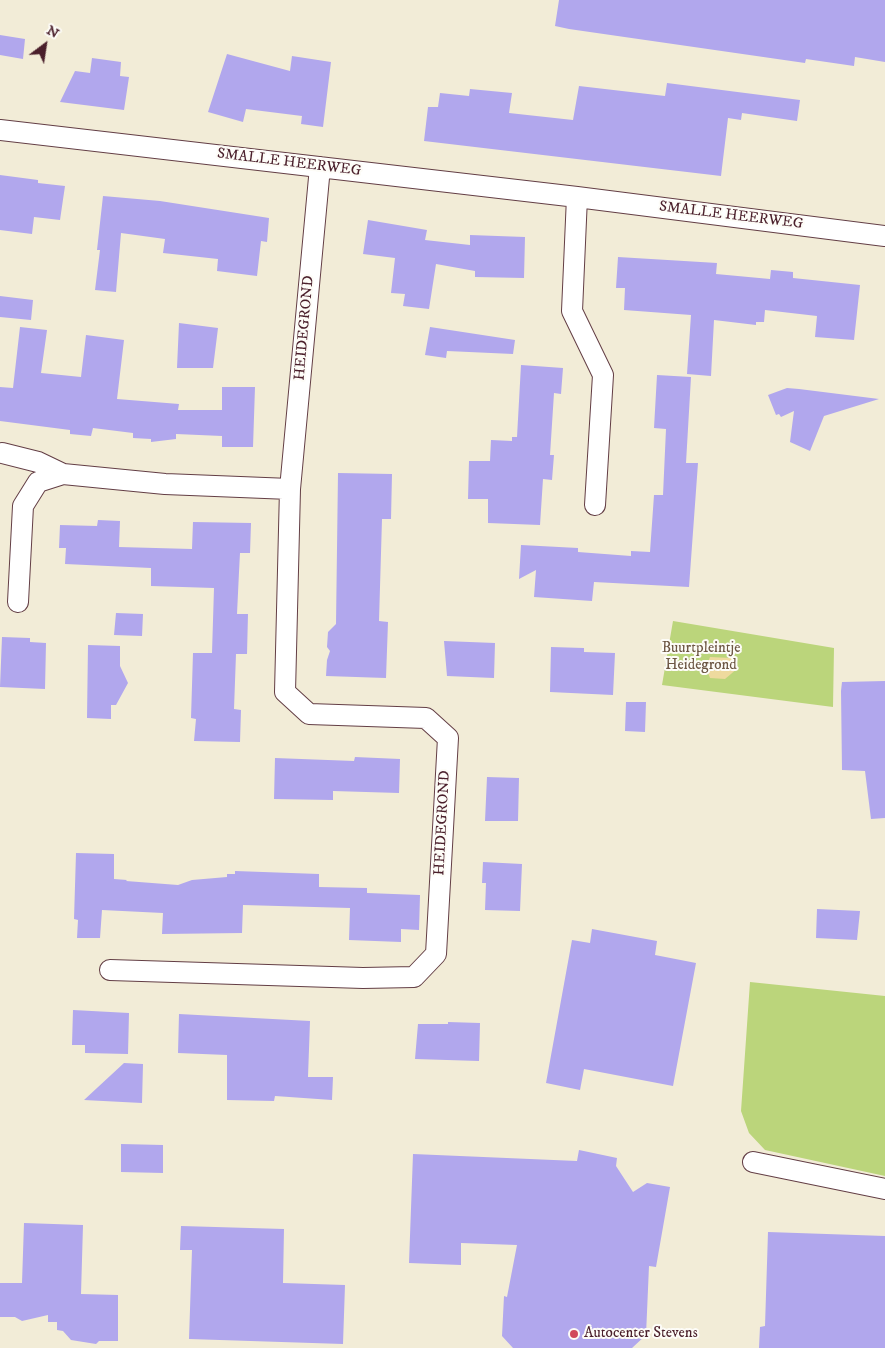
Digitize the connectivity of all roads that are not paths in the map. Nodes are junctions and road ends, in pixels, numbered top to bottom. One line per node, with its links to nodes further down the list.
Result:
1 (0, 130): 2 (street, SMALLE HEERWEG)
2 (320, 167): 3 (street, SMALLE HEERWEG); 7 (street, HEIDEGROND)
3 (577, 197): 4 (street, SMALLE HEERWEG); 8 (street)
4 (885, 236)
5 (2, 453): 6 (street)
6 (63, 474): 7 (street); 9 (street)
7 (290, 489): 10 (street, HEIDEGROND)
8 (595, 505)
9 (18, 602)
10 (110, 970)
11 (753, 1162): 12 (street)
12 (885, 1190)

